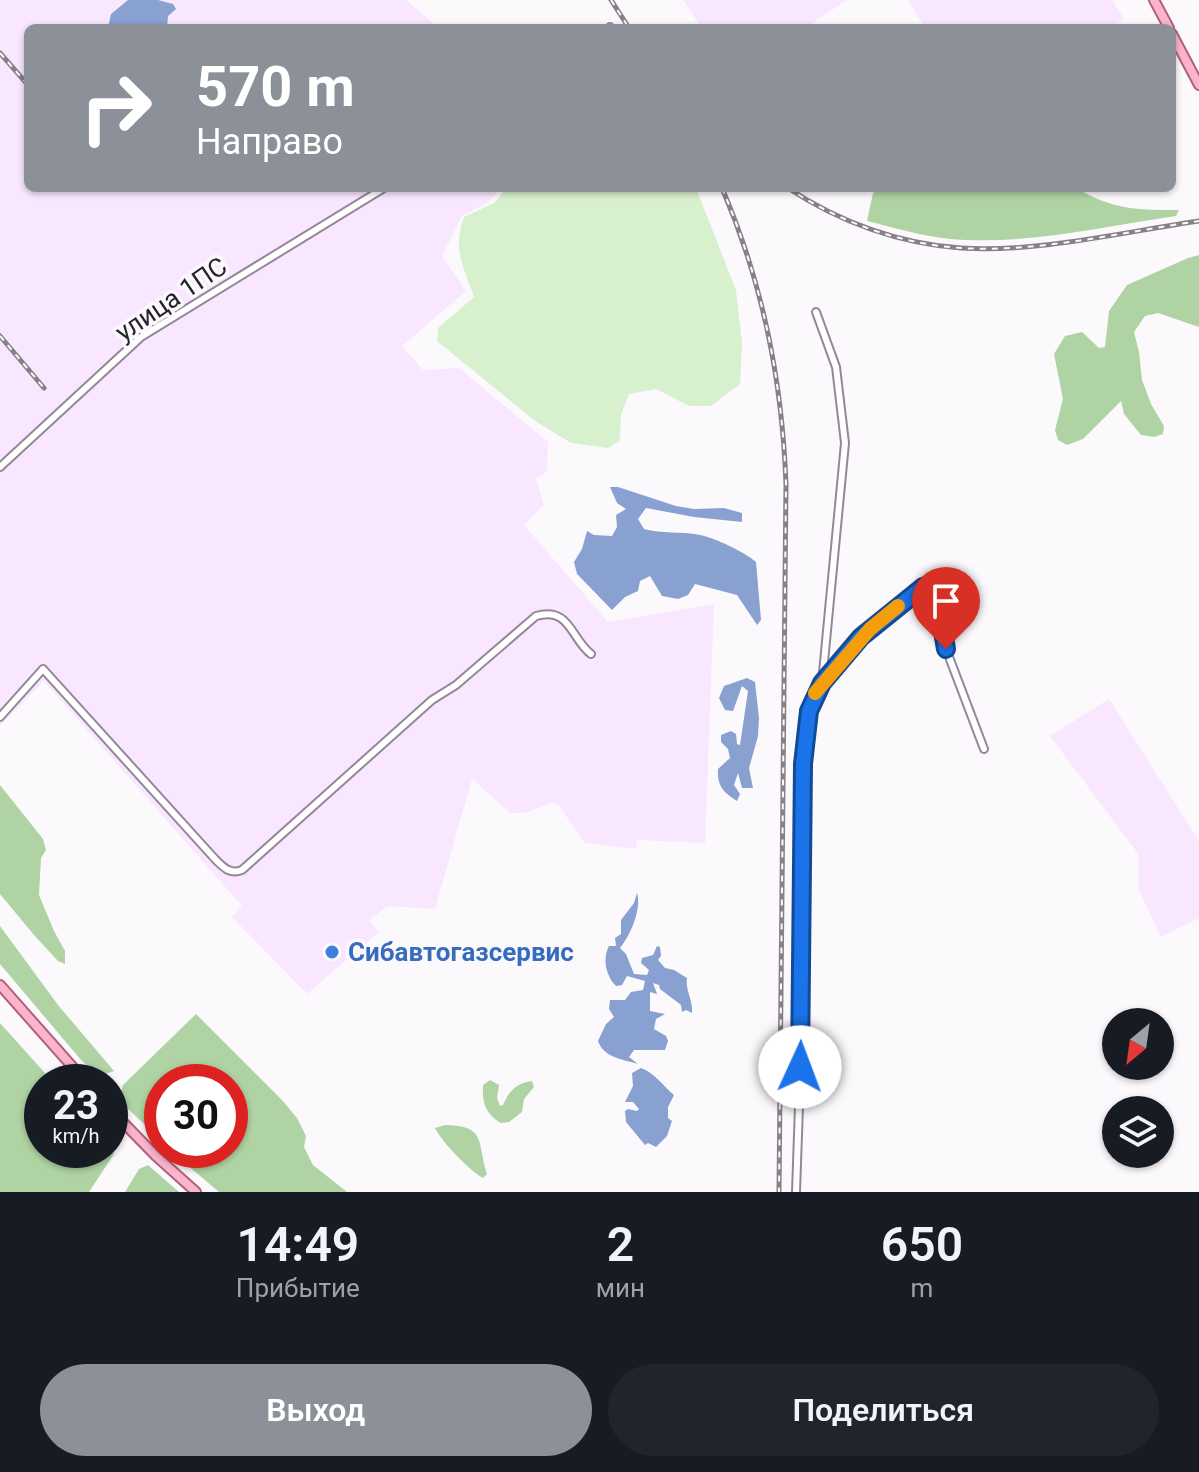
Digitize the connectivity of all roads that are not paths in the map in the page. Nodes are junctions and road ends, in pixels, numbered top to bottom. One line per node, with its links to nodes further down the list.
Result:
1 (1154, 0): 2 (main road)
2 (1167, 24)
3 (1176, 42): 4 (main road)
4 (1199, 85)
5 (377, 192): 7 (street, улица 1ПС)
6 (816, 312): 9 (street)
7 (0, 467)
8 (591, 654): 10 (street)
9 (822, 683): 11 (street); 16 (street)
10 (0, 717)
11 (984, 749)
12 (0, 985): 13 (main road)
13 (70, 1064)
14 (128, 1127): 15 (main road)
15 (196, 1192)
16 (796, 1192)

